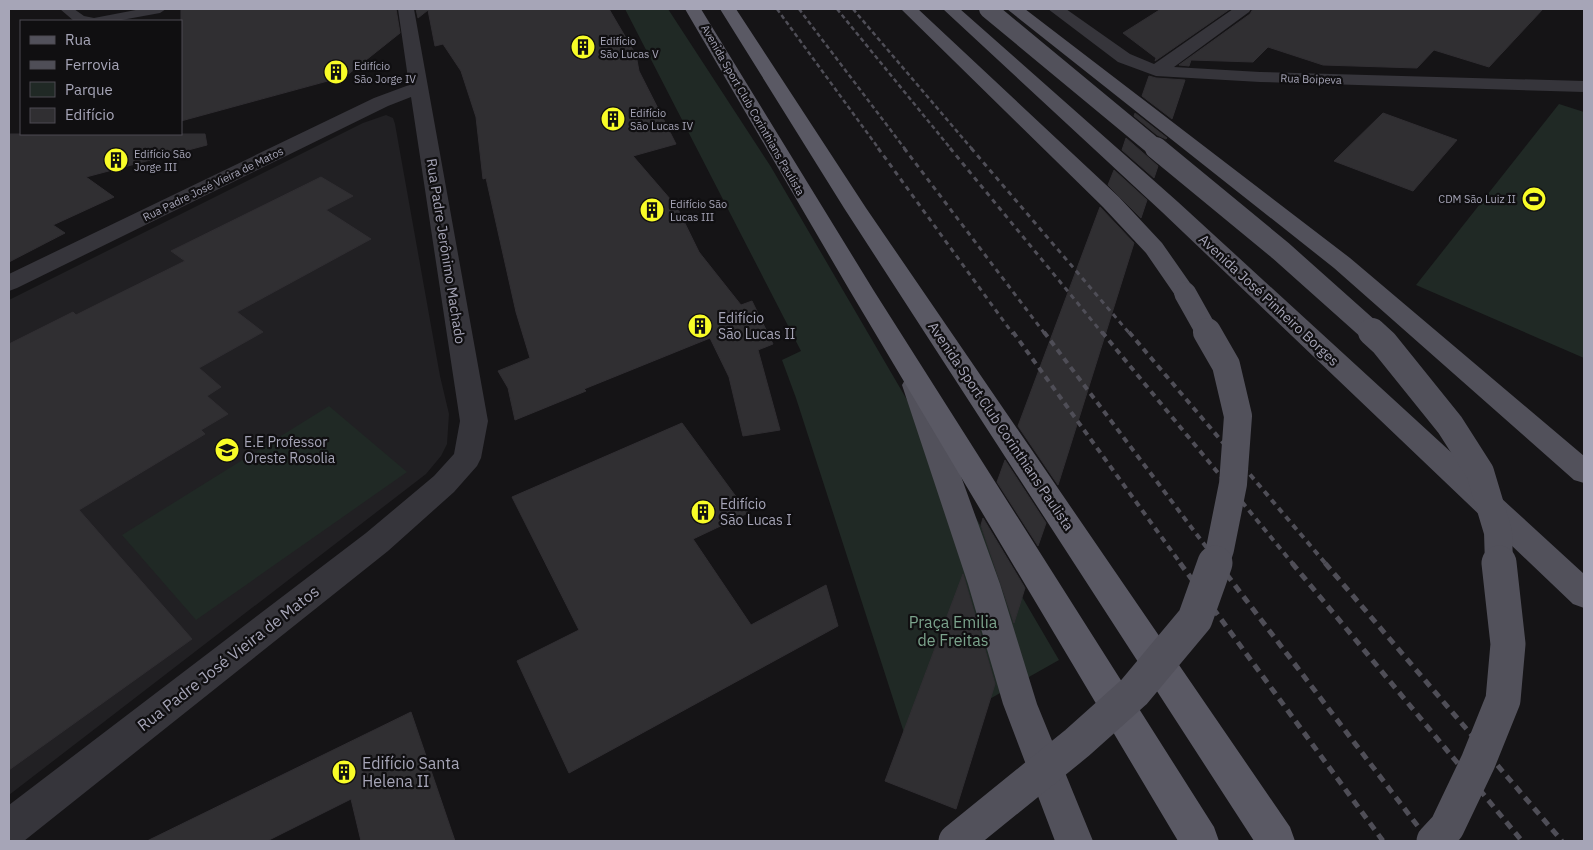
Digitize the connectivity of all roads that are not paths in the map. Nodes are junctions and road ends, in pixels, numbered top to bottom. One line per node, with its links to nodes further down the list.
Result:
1 (66, 9): 12 (lane)
2 (160, 9): 13 (lane)
3 (406, 9): 16 (street, Rua Padre Jerônimo Machado)
4 (693, 9): 18 (highway, Avenida Sport Club Corinthians Paulista)
5 (728, 9): 26 (highway, Avenida Sport Club Corinthians Paulista)
6 (909, 9): 23 (main road, bridge)
7 (951, 9): 21 (main road, Avenida José Pinheiro Borges)
8 (988, 9): 27 (main road, bridge)
9 (1015, 9): 19 (main road)
10 (1056, 9): 14 (street, Rua Boipeva)
11 (1243, 9): 14 (street)
12 (80, 20)
13 (102, 20)
14 (1156, 71): 15 (street, Rua Boipeva)
15 (1584, 87)
16 (419, 88): 17 (street, Rua Padre José Vieira de Matos); 20 (street, Rua Padre Jerônimo Machado)
17 (9, 283)
18 (908, 364): 24 (main road, Avenida Sport Club Corinthians Paulista); 25 (highway, Avenida Sport Club Corinthians Paulista)
19 (1584, 472)
20 (444, 484): 22 (street, Rua Padre José Vieira de Matos)
21 (1584, 594)
22 (9, 829)
23 (956, 841)
24 (1074, 841)
25 (1200, 841)
26 (1276, 841)
27 (1434, 841)

